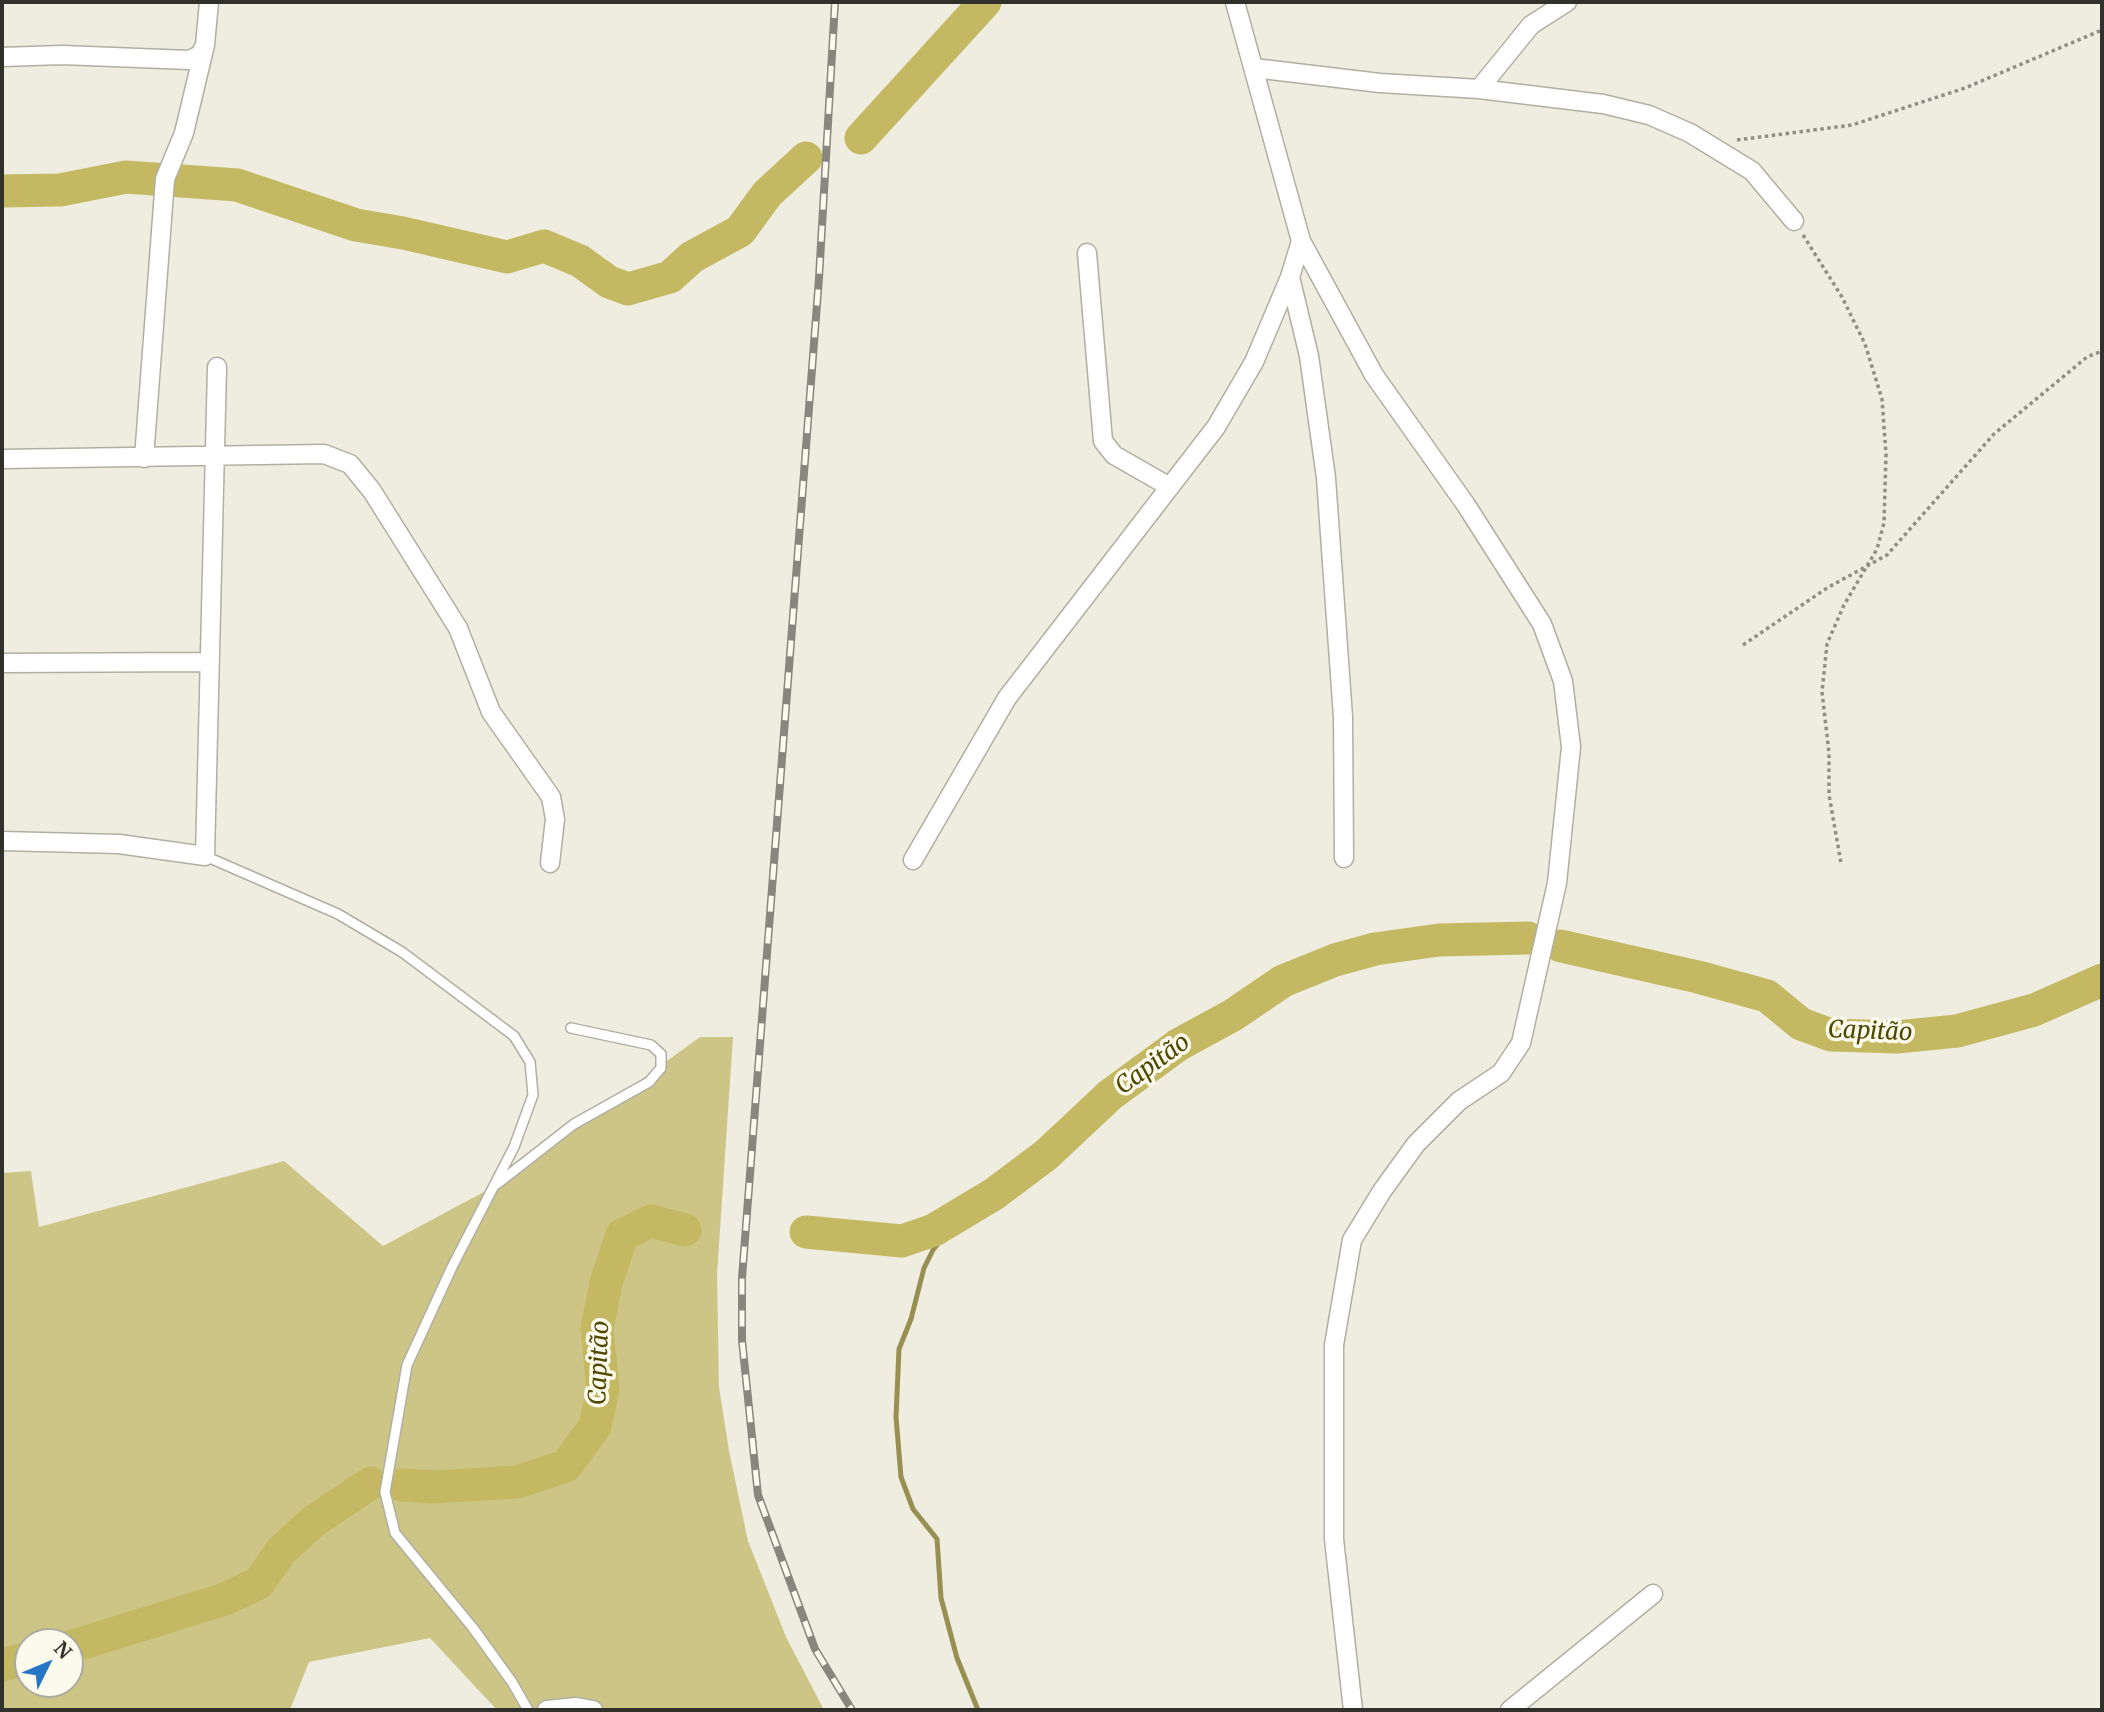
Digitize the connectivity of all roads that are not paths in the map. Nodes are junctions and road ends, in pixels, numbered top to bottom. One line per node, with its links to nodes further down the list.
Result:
1 (209, 2): 4 (street)
2 (1235, 2): 6 (street)
3 (1567, 2): 7 (street)
4 (205, 45): 5 (street); 13 (street)
5 (2, 57)
6 (1254, 68): 7 (street); 9 (street)
7 (1479, 89): 8 (street)
8 (1794, 220)
9 (1301, 242): 11 (street); 30 (street)
10 (1087, 253): 16 (street)
11 (1290, 277): 16 (street); 21 (street)
12 (217, 367): 14 (street)
13 (144, 458): 14 (street); 15 (street)
14 (215, 458): 17 (street); 23 (street)
15 (2, 459)
16 (1170, 487): 22 (street)
17 (210, 662): 18 (street); 20 (street)
18 (2, 663)
19 (2, 841): 20 (street)
20 (205, 856): 25 (lane)
21 (1344, 858)
22 (913, 860)
23 (550, 863)
24 (571, 1028): 25 (lane)
25 (493, 1187): 27 (lane)
26 (1653, 1594): 31 (street)
27 (528, 1710)
28 (547, 1710): 29 (street)
29 (593, 1710)
30 (1353, 1710)
31 (1510, 1710)

